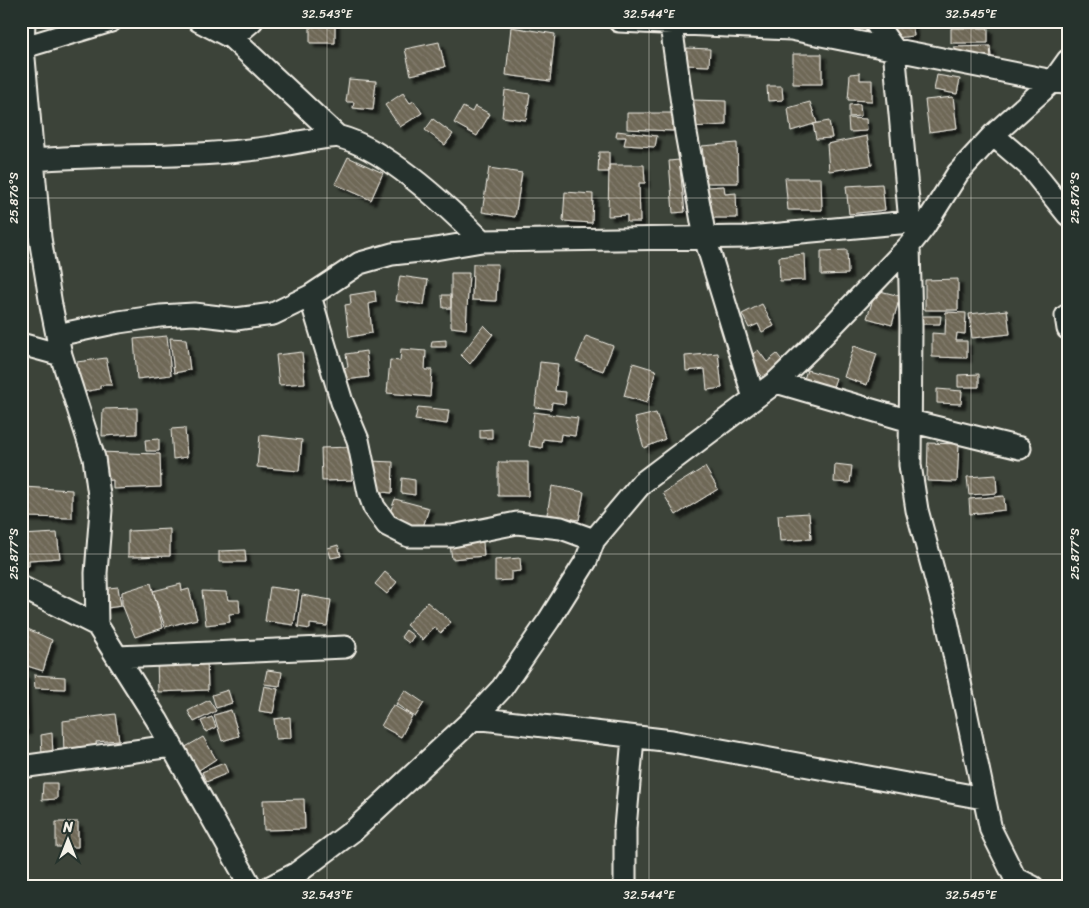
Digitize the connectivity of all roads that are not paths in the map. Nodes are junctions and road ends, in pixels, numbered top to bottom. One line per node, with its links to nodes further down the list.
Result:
1 (24, 21): 9 (street)
2 (111, 21): 9 (street)
3 (199, 21): 8 (street)
4 (252, 21): 8 (street)
5 (619, 21): 7 (street)
6 (874, 21): 10 (street)
7 (671, 25): 10 (street); 18 (street)
8 (232, 38): 14 (street)
9 (22, 48): 15 (street)
10 (894, 50): 12 (street); 17 (street)
11 (1068, 60): 12 (street)
12 (1060, 82): 13 (street)
13 (993, 135): 16 (street); 17 (street)
14 (337, 136): 15 (street); 19 (street)
15 (34, 160): 23 (street)
16 (1068, 215)
17 (917, 224): 18 (street); 20 (street)
18 (705, 238): 19 (street); 25 (street)
19 (482, 241): 21 (street)
20 (909, 246): 24 (street); 26 (street)
21 (310, 296): 23 (street); 28 (street)
22 (21, 344): 23 (street)
23 (59, 345): 30 (street)
24 (776, 382): 25 (street); 26 (street)
25 (754, 398): 28 (street)
26 (910, 421): 27 (street); 37 (street)
27 (1020, 448)
28 (594, 540): 33 (street)
29 (21, 587): 30 (street)
30 (97, 625): 32 (street)
31 (345, 647): 32 (street)
32 (117, 657): 35 (street)
33 (474, 718): 34 (street); 38 (street)
34 (633, 738): 37 (street); 42 (street)
35 (171, 746): 36 (street); 40 (street)
36 (21, 767)
37 (983, 798): 39 (street)
38 (297, 880): 41 (street)
39 (1020, 884)
40 (251, 887)
41 (270, 887)
42 (625, 887)

